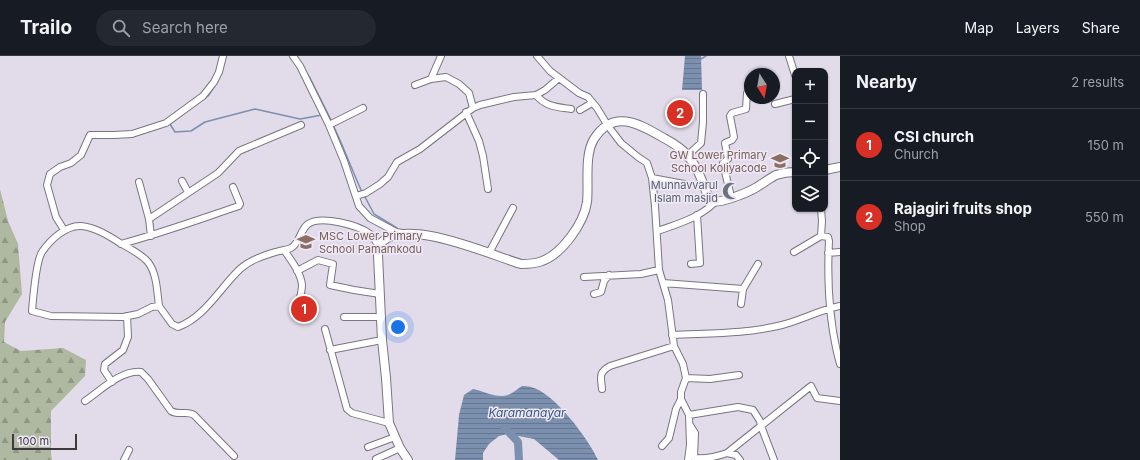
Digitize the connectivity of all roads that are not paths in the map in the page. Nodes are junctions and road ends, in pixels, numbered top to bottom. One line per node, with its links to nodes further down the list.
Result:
1 (223, 56): 42 (street)
2 (293, 56): 22 (street)
3 (441, 56): 8 (street)
4 (537, 56): 7 (street)
5 (789, 56): 6 (street)
6 (793, 68)
7 (559, 78): 11 (street); 13 (street)
8 (431, 79): 9 (street); 17 (street)
9 (415, 85)
10 (703, 94): 24 (street)
11 (536, 95): 17 (street); 18 (street)
12 (792, 100): 14 (street)
13 (592, 103): 19 (street); 23 (street)
14 (780, 103)
15 (746, 104): 36 (street)
16 (363, 108): 22 (street)
17 (473, 108): 20 (street)
18 (571, 109)
19 (580, 110)
20 (466, 112): 33 (street); 35 (street)
21 (301, 125): 34 (street)
22 (329, 125): 35 (street)
23 (608, 126): 24 (main road); 28 (street); 52 (main road)
24 (688, 155): 37 (main road)
25 (840, 167): 26 (main road)
26 (828, 169)
27 (792, 172): 36 (main road)
28 (652, 178): 31 (street); 43 (street)
29 (182, 181): 34 (street)
30 (139, 182): 41 (street)
31 (684, 184)
32 (233, 187): 45 (street)
33 (488, 189)
34 (188, 192): 41 (street)
35 (356, 196): 44 (street)
36 (731, 198): 37 (main road)
37 (714, 203): 40 (street)
38 (513, 208): 52 (street)
39 (821, 212): 46 (street)
40 (697, 215): 43 (street); 54 (street)
41 (149, 219): 45 (street)
42 (64, 230): 47 (street); 69 (street)
43 (658, 232): 56 (street)
44 (406, 233): 48 (main road); 52 (main road)
45 (151, 236): 47 (street)
46 (821, 236): 50 (street); 53 (street)
47 (122, 244): 66 (street)
48 (379, 246): 49 (street); 62 (main road)
49 (284, 250): 57 (street); 66 (street)
50 (794, 252)
51 (840, 252): 53 (street)
52 (489, 253)
53 (828, 253): 68 (street)
54 (691, 264)
55 (758, 264): 61 (street)
56 (659, 270): 58 (street); 60 (street)
57 (297, 271): 62 (street); 64 (street)
58 (609, 275): 59 (street); 63 (street)
59 (584, 277)
60 (663, 283): 61 (street); 73 (street)
61 (743, 289): 65 (street)
62 (380, 294): 71 (main road)
63 (594, 294)
64 (299, 302)
65 (742, 304)
66 (159, 306): 69 (street)
67 (840, 306): 68 (street)
68 (831, 308): 73 (street); 77 (street)
69 (127, 316): 80 (street)
70 (344, 317): 71 (street)
71 (381, 317): 74 (main road)
72 (325, 329): 76 (street)
73 (672, 335): 75 (street)
74 (382, 340): 76 (street); 86 (main road)
75 (674, 346): 79 (street); 81 (street)
76 (330, 350): 86 (street)
77 (840, 364)
78 (739, 375): 79 (street)
79 (686, 378): 82 (street)
80 (112, 382): 83 (street); 94 (street)
81 (602, 389)
82 (682, 399): 85 (street); 90 (street)
83 (85, 400)
84 (840, 400): 87 (street)
85 (689, 415): 87 (street); 96 (street)
86 (389, 423): 88 (main road)
87 (761, 426): 93 (street); 100 (street)
88 (395, 437): 89 (street); 91 (main road)
89 (368, 446)
90 (662, 446)
91 (400, 448): 95 (street); 98 (main road)
92 (129, 450): 97 (street)
93 (727, 453): 96 (street); 99 (street)
94 (234, 456)
95 (376, 459)
96 (692, 459)
97 (124, 460)
98 (408, 460)
99 (740, 460)
100 (774, 460)

